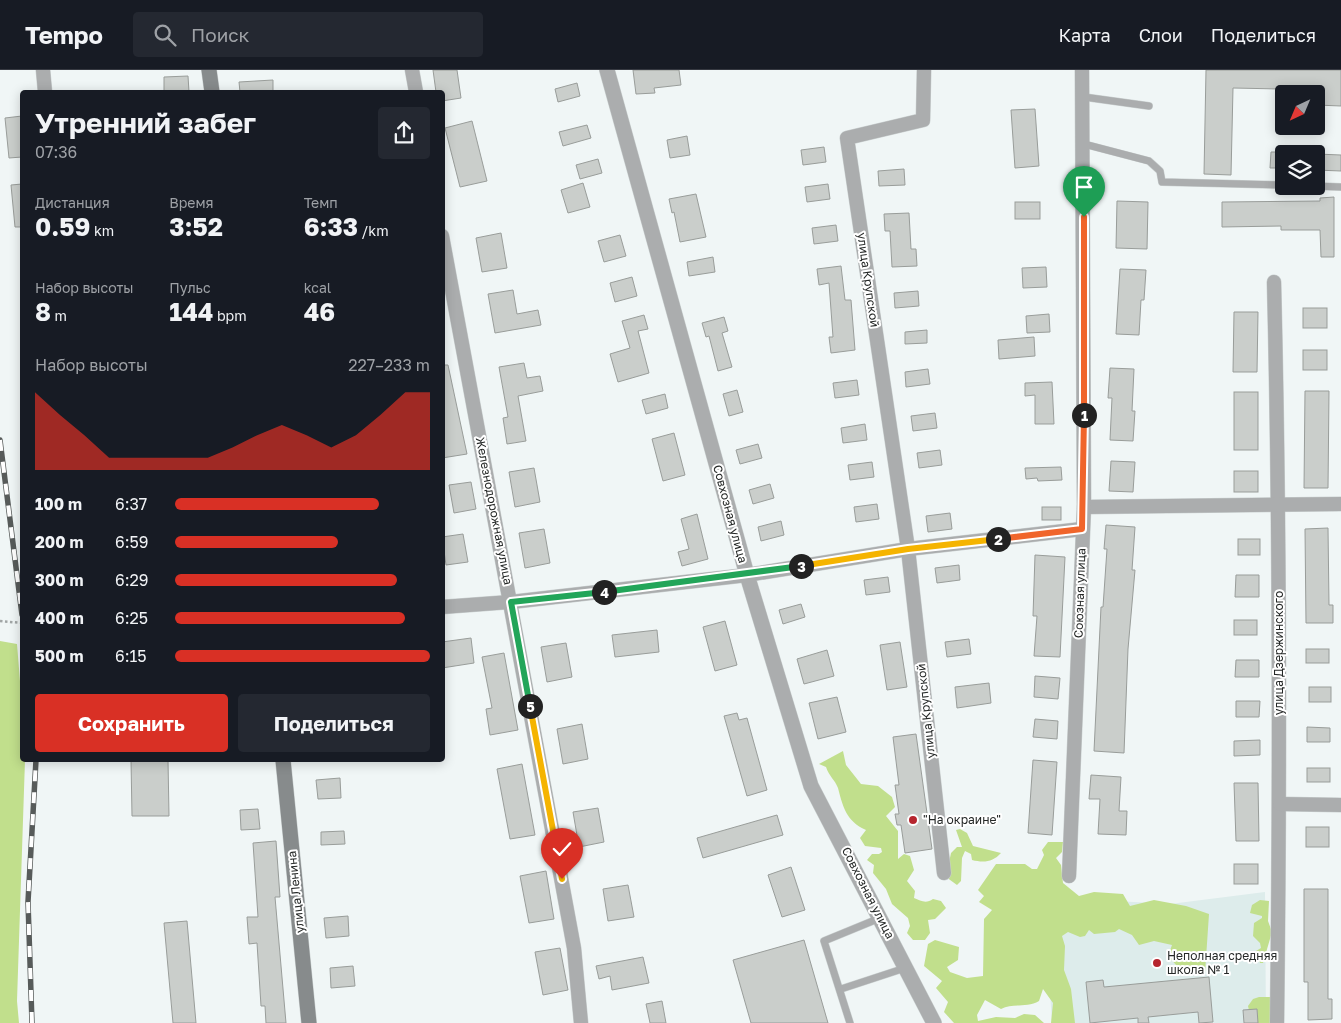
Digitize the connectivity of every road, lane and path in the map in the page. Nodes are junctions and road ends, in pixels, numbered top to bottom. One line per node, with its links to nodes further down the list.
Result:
1 (43, 70): 7 (street)
2 (209, 70): 8 (main road)
3 (412, 70): 9 (street)
4 (607, 70): 23 (street, Совхозная улица)
5 (924, 70): 22 (street, улица Крупской)
6 (1082, 70): 10 (street, Союзная улица)
7 (46, 90)
8 (212, 90)
9 (416, 90)
10 (1084, 97): 11 (lane); 12 (street, Союзная улица)
11 (1149, 106)
12 (1084, 144): 13 (lane); 20 (street, Союзная улица)
13 (1275, 185)
14 (1325, 186): 15 (lane)
15 (1341, 187)
16 (445, 252): 24 (street, Железнодорожная улица)
17 (1274, 282): 18 (street, улица Дзержинского)
18 (1279, 504): 19 (street); 20 (street); 29 (street, улица Дзержинского)
19 (1341, 504)
20 (1084, 507): 21 (street, Союзная улица)
21 (1082, 529): 22 (street); 32 (street, Союзная улица)
22 (908, 549): 23 (street); 31 (street, улица Крупской)
23 (747, 575): 24 (street); 33 (street, Совхозная улица)
24 (511, 602): 25 (street); 38 (street, Железнодорожная улица)
25 (445, 607)
26 (0, 621): 27 (path)
27 (20, 623)
28 (283, 762): 37 (main road, улица Ленина)
29 (1280, 804): 30 (street); 40 (street, улица Дзержинского)
30 (1341, 805)
31 (944, 873)
32 (1069, 876)
33 (881, 918): 34 (street, Совхозная улица); 35 (lane)
34 (905, 968): 35 (lane); 36 (street, Совхозная улица)
35 (841, 989): 39 (lane)
36 (930, 1022)
37 (309, 1023)
38 (581, 1023)
39 (850, 1023)
40 (1277, 1023)

